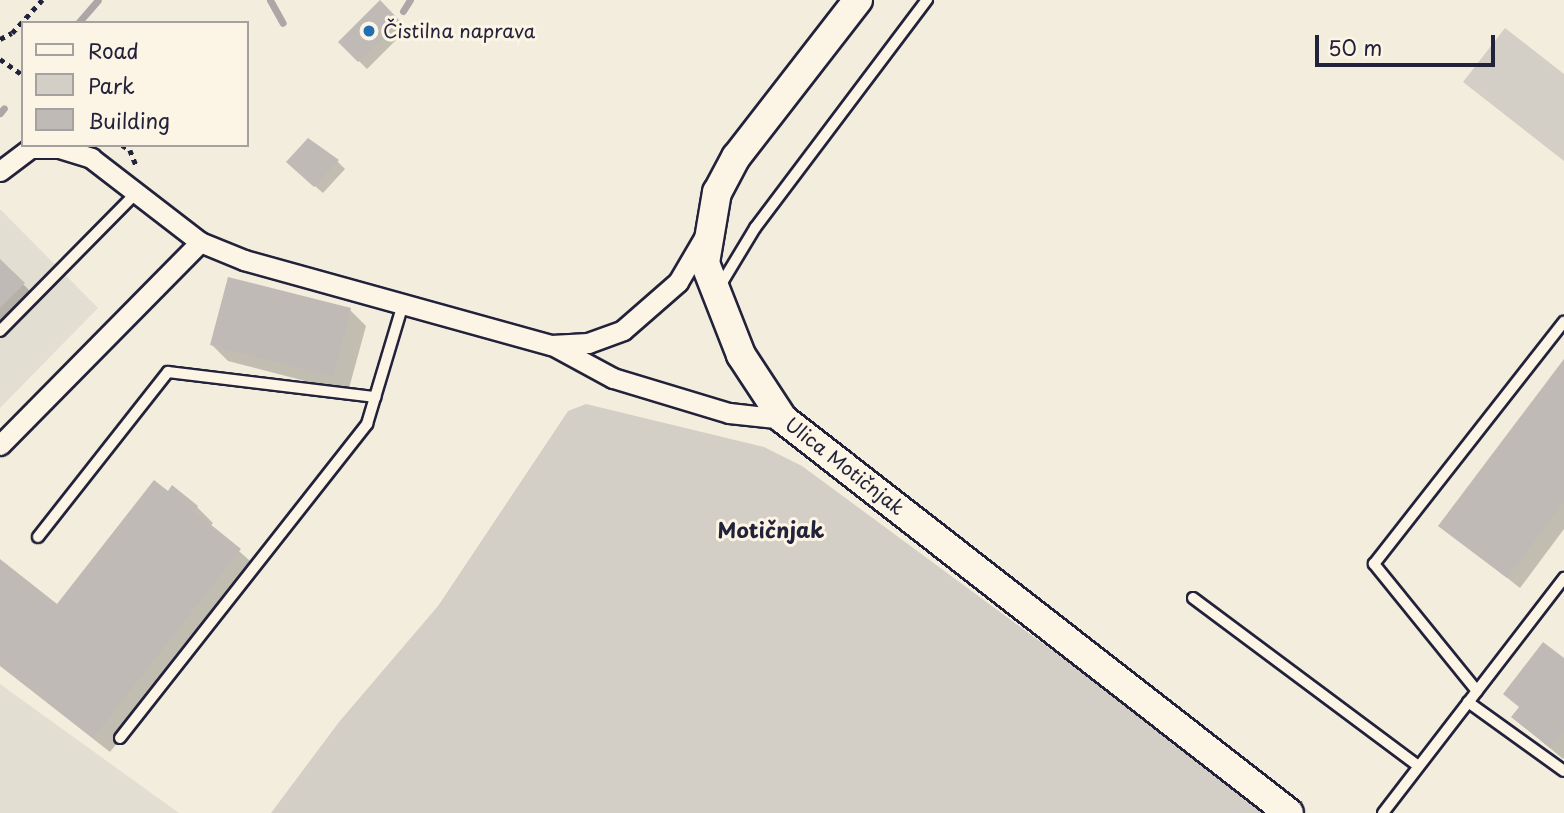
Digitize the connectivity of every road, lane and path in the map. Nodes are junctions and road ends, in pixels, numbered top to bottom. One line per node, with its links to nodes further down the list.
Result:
1 (42, 0): 4 (path)
2 (858, 0): 11 (main road, Ulica Motičnjak)
3 (927, 0): 13 (lane)
4 (23, 21)
5 (21, 23): 6 (path)
6 (0, 39)
7 (0, 59): 8 (path)
8 (21, 74)
9 (0, 170): 10 (street)
10 (139, 191): 12 (street); 16 (lane)
11 (708, 231): 13 (main road, Ulica Motičnjak); 17 (street)
12 (200, 242): 14 (street); 20 (street)
13 (714, 296): 19 (main road, Ulica Motičnjak)
14 (404, 304): 17 (street); 18 (lane)
15 (1564, 322): 24 (lane)
16 (0, 331)
17 (551, 345): 19 (street)
18 (375, 397): 21 (lane); 26 (lane)
19 (783, 419): 29 (main road, Ulica Motičnjak)
20 (0, 445)
21 (38, 537)
22 (1564, 578): 24 (lane)
23 (1193, 598): 27 (lane)
24 (1477, 691): 25 (lane)
25 (1468, 702): 27 (lane); 28 (lane)
26 (120, 737)
27 (1419, 766): 30 (lane)
28 (1564, 771)
29 (1289, 813)
30 (1383, 813)

